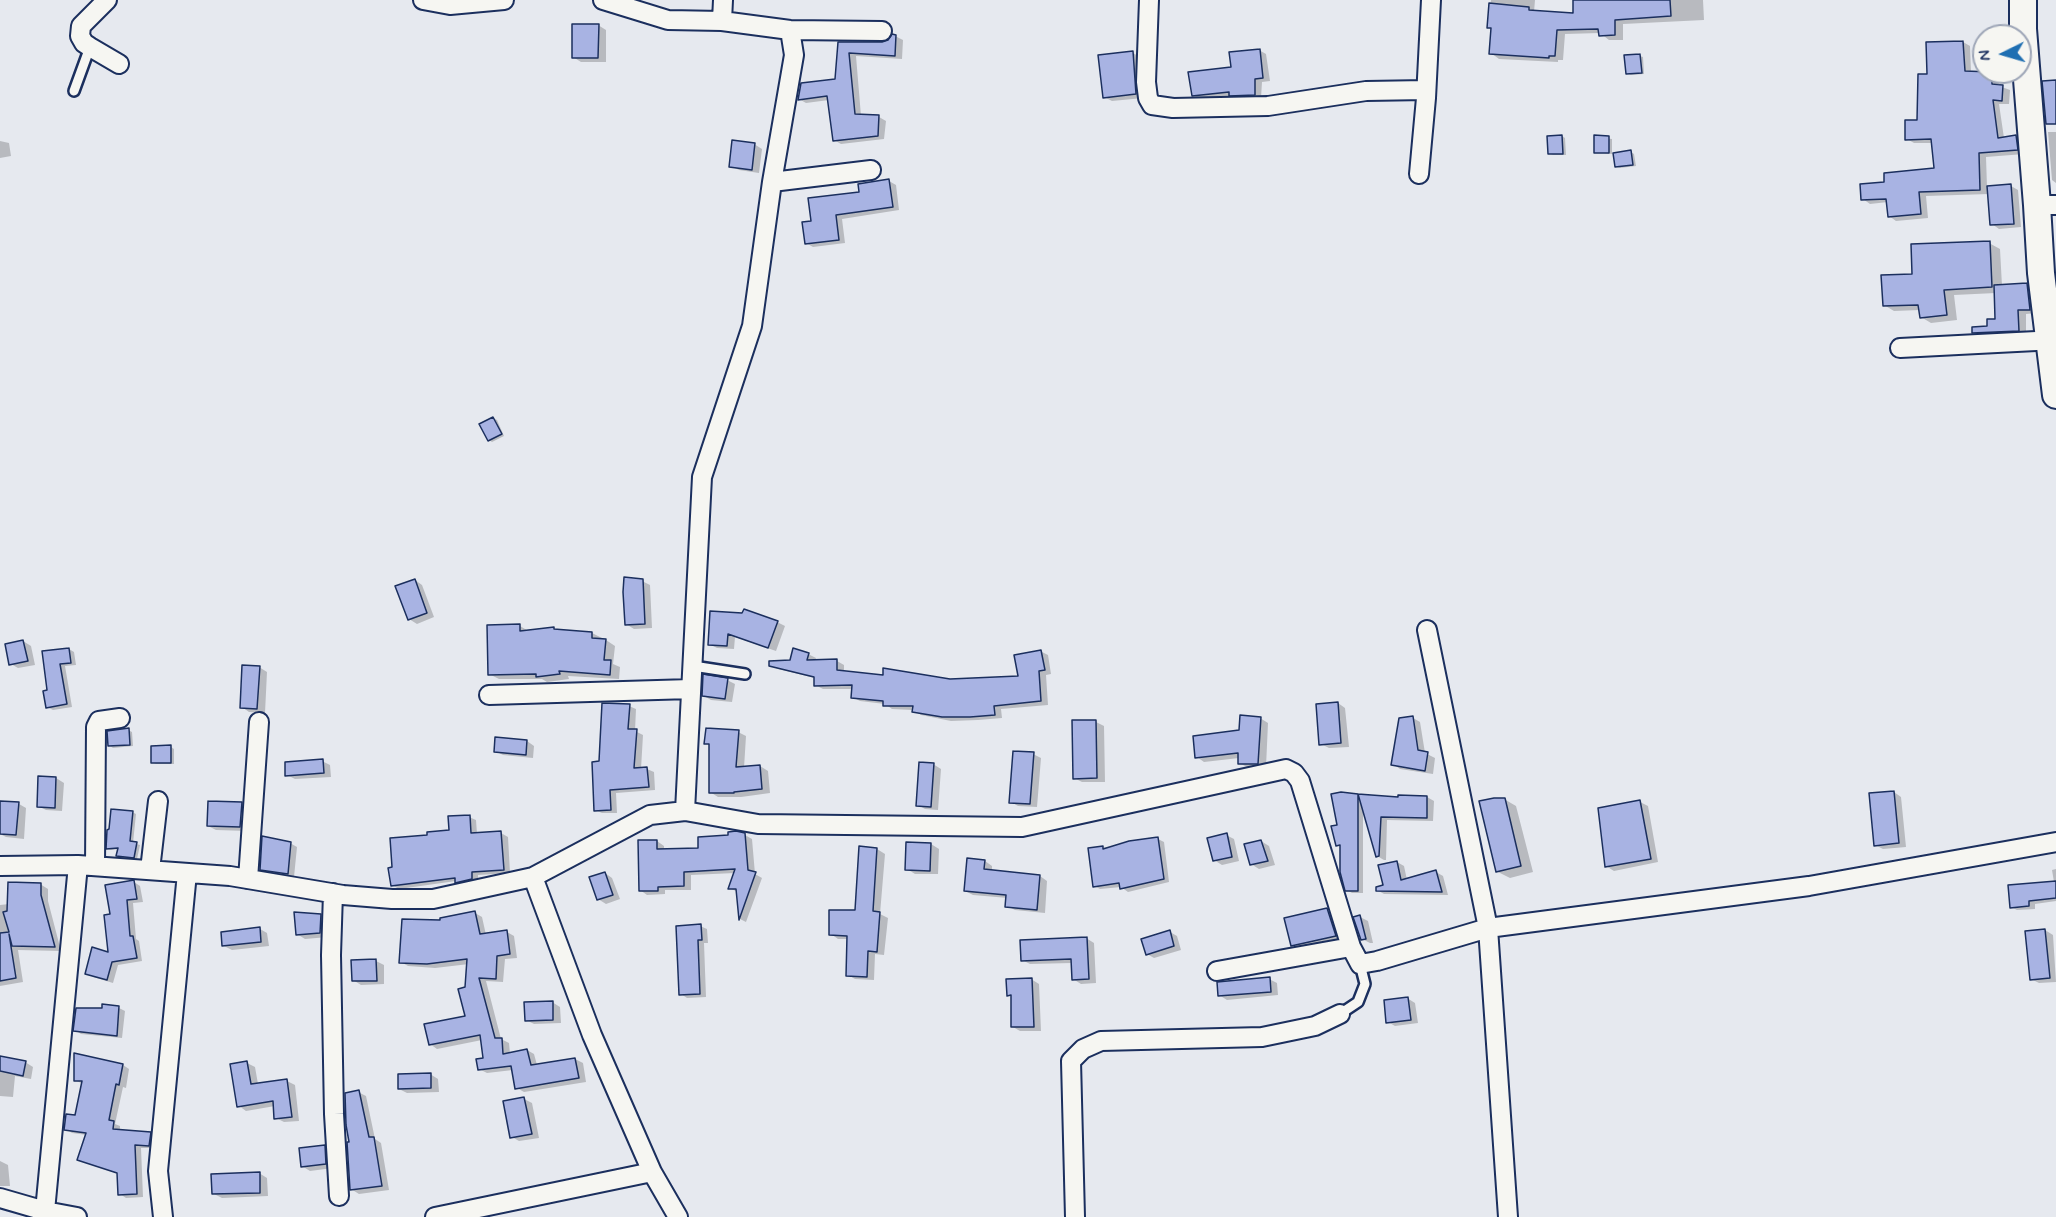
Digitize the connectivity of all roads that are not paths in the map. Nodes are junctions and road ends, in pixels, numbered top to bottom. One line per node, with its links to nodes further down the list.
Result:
1 (107, 0): 12 (street)
2 (423, 0): 3 (street)
3 (504, 0)
4 (603, 0): 9 (street)
5 (723, 0): 9 (street)
6 (1149, 0): 15 (street)
7 (1431, 0): 15 (street)
8 (2023, 0): 19 (street)
9 (722, 21): 10 (street)
10 (790, 30): 11 (street); 18 (street)
11 (882, 31)
12 (90, 47): 13 (street); 14 (lane)
13 (119, 63)
14 (74, 90)
15 (1426, 90): 17 (street)
16 (871, 170): 18 (street)
17 (1419, 174)
18 (772, 182): 24 (street)
19 (2047, 205): 20 (street)
20 (2053, 340): 21 (street); 22 (street)
21 (1900, 348)
22 (2056, 395)
23 (1427, 630): 40 (street)
24 (693, 666): 25 (lane); 26 (street)
25 (745, 674)
26 (691, 689): 27 (street); 31 (street)
27 (489, 695)
28 (120, 717): 33 (street)
29 (259, 722): 38 (street)
30 (158, 801): 35 (street)
31 (685, 811): 37 (street); 41 (street)
32 (2056, 842): 40 (street)
33 (87, 865): 34 (street); 35 (street); 48 (street)
34 (0, 866)
35 (150, 870): 36 (street)
36 (187, 873): 38 (street); 50 (street)
37 (533, 877): 39 (street); 45 (street)
38 (248, 879): 39 (street)
39 (333, 893): 46 (street)
40 (1488, 928): 42 (street); 54 (street)
41 (1351, 947): 42 (street); 43 (street)
42 (1360, 964): 44 (lane)
43 (1216, 971)
44 (1340, 1014): 53 (street)
45 (652, 1172): 51 (street); 52 (street)
46 (339, 1196)
47 (0, 1198): 48 (street)
48 (45, 1211): 49 (street)
49 (77, 1217)
50 (163, 1217)
51 (435, 1217)
52 (678, 1217)
53 (1075, 1217)
54 (1508, 1217)

